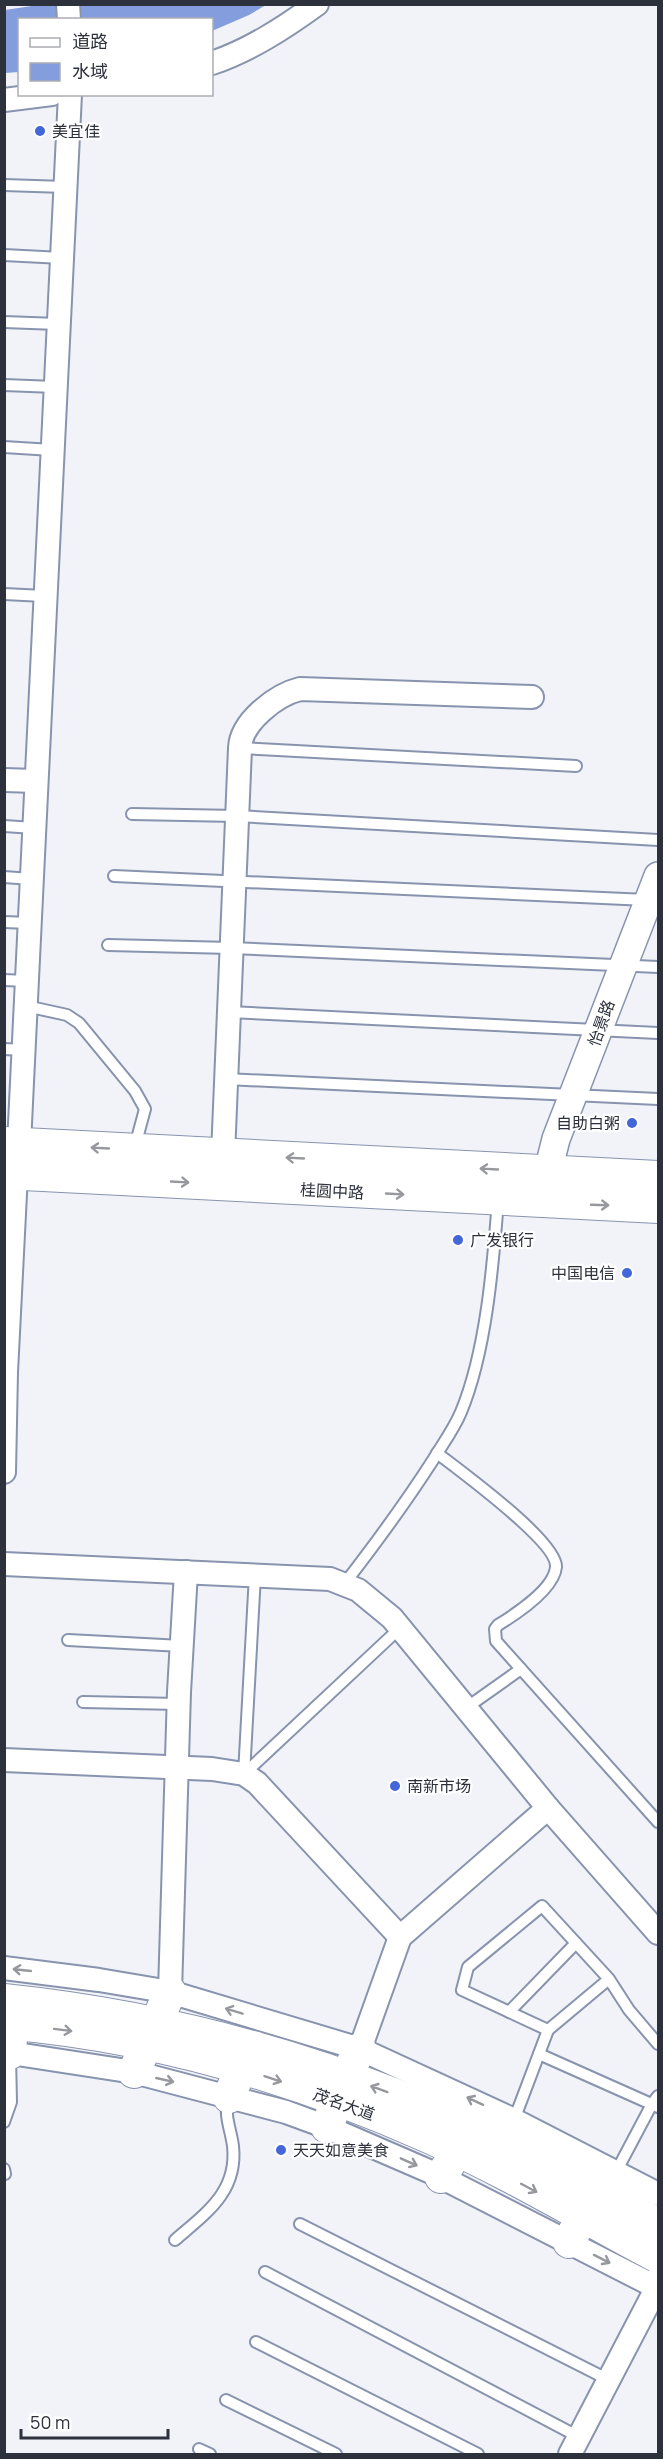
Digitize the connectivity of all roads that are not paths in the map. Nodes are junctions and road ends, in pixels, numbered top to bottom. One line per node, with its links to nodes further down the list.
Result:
1 (317, 4): 2 (street)
2 (213, 63)
3 (36, 96): 5 (street)
4 (70, 96): 7 (street)
5 (4, 100)
6 (4, 185): 7 (lane)
7 (65, 187): 9 (street)
8 (4, 255): 9 (lane)
9 (62, 258): 11 (street)
10 (4, 322): 11 (lane)
11 (58, 324): 13 (street)
12 (4, 385): 13 (lane)
13 (55, 387): 15 (street)
14 (4, 447): 15 (lane)
15 (52, 450): 17 (street)
16 (4, 594): 17 (lane)
17 (44, 596): 22 (street)
18 (532, 697): 19 (street)
19 (240, 748): 20 (lane); 24 (street)
20 (576, 766)
21 (4, 780): 22 (street)
22 (36, 781): 26 (street)
23 (132, 814): 24 (lane)
24 (237, 816): 27 (lane); 31 (street)
25 (4, 826): 26 (lane)
26 (34, 828): 30 (street)
27 (658, 840)
28 (114, 876): 31 (lane)
29 (4, 878): 30 (lane)
30 (32, 879): 34 (street)
31 (234, 881): 32 (lane); 36 (street)
32 (656, 892): 37 (street, 怡景路)
33 (4, 922): 34 (lane)
34 (30, 923): 39 (street)
35 (108, 945): 36 (lane)
36 (231, 948): 37 (lane); 41 (street)
37 (622, 965): 38 (lane); 42 (street, 怡景路)
38 (658, 967)
39 (16, 980): 40 (street)
40 (26, 1006): 44 (street); 48 (lane)
41 (229, 1012): 42 (lane); 45 (street)
42 (598, 1029): 43 (lane); 46 (street, 怡景路)
43 (658, 1032)
44 (14, 1049): 50 (street)
45 (226, 1079): 46 (lane); 49 (street)
46 (576, 1094): 47 (lane); 51 (street, 怡景路)
47 (658, 1099)
48 (134, 1150): 49 (main road, 桂圆中路); 50 (main road, 桂圆中路, one-way to 50)
49 (223, 1155): 51 (main road, 桂圆中路, one-way to 49)
50 (11, 1159): 53 (main road, 桂圆中路, one-way to 53); 56 (street)
51 (548, 1171): 52 (main road, 桂圆中路); 54 (main road)
52 (658, 1177)
53 (498, 1200): 54 (main road, 桂圆中路); 57 (lane)
54 (542, 1202): 55 (main road, 桂圆中路, one-way to 55)
55 (658, 1208)
56 (5, 1372): 58 (street)
57 (437, 1453): 62 (lane); 66 (lane)
58 (4, 1472)
59 (4, 1564): 60 (street)
60 (186, 1572): 61 (street); 65 (street)
61 (255, 1575): 62 (street); 72 (lane)
62 (345, 1583): 63 (street)
63 (400, 1628): 69 (street); 72 (lane)
64 (68, 1640): 65 (lane)
65 (183, 1646): 68 (street)
66 (521, 1669): 69 (lane); 74 (lane)
67 (83, 1702): 68 (lane)
68 (179, 1704): 71 (street)
69 (466, 1708): 73 (street)
70 (4, 1760): 71 (street)
71 (178, 1767): 72 (street); 80 (street)
72 (244, 1774): 76 (street)
73 (548, 1808): 75 (street); 76 (street)
74 (658, 1822)
75 (658, 1933)
76 (400, 1937): 88 (street)
77 (576, 1943): 79 (lane); 81 (lane); 81 (lane)
78 (4, 1968): 80 (street, one-way to 78)
79 (609, 1979): 83 (lane); 84 (lane)
80 (170, 1992): 85 (main road); 87 (street, one-way to 80)
81 (509, 2012): 83 (lane)
82 (7, 2030): 85 (main road, 茂名大道); 90 (lane)
83 (548, 2030): 86 (lane)
84 (658, 2044)
85 (146, 2047): 87 (main road, 茂名大道)
86 (538, 2054): 89 (lane); 91 (lane)
87 (258, 2059): 88 (main road, 茂名大道, one-way to 88); 88 (main road, 茂名大道); 98 (lane)
88 (343, 2088): 91 (main road, 茂名大道, one-way to 88); 92 (main road, 茂名大道, one-way to 92)
89 (656, 2102): 93 (lane)
90 (4, 2122)
91 (505, 2145): 92 (main road, 茂名大道); 93 (street); 96 (main road, 茂名大道); 97 (main road, 茂名大道, one-way to 97)
92 (449, 2164): 97 (street)
93 (616, 2172): 94 (street)
94 (658, 2194)
95 (300, 2224): 102 (lane)
96 (658, 2224)
97 (576, 2230): 100 (main road, 茂名大道, one-way to 100)
98 (175, 2240)
99 (265, 2272): 104 (lane)
100 (658, 2279): 102 (street)
101 (256, 2342): 108 (lane)
102 (609, 2380): 104 (street)
103 (226, 2400): 107 (lane)
104 (574, 2446)
105 (199, 2449): 106 (lane)
106 (210, 2454)
107 (336, 2454)
108 (478, 2454)

